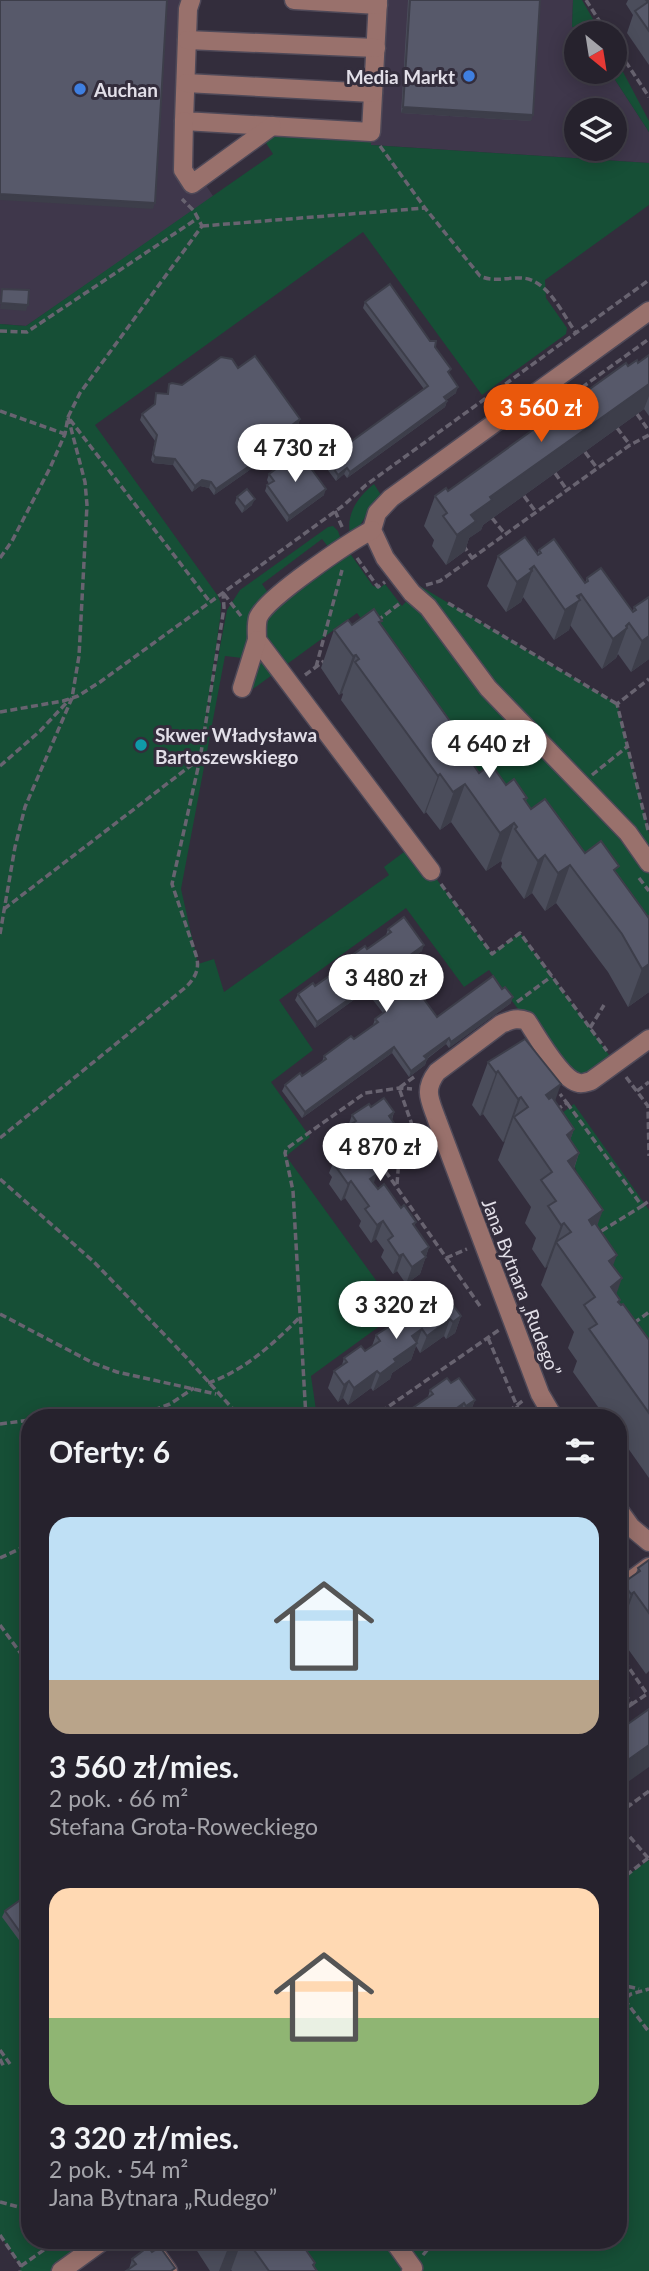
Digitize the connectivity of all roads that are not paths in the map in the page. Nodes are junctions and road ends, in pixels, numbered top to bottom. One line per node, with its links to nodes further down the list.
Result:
1 (191, 0): 4 (street)
2 (294, 0): 3 (street)
3 (378, 2): 5 (street)
4 (187, 40): 5 (street); 6 (street)
5 (376, 48): 7 (street)
6 (186, 83): 7 (street); 8 (street)
7 (373, 93): 9 (street)
8 (184, 121): 9 (street); 9 (street)
9 (272, 126)
10 (649, 311): 11 (street)
11 (372, 530): 12 (street); 14 (street)
12 (257, 634): 13 (street); 15 (street)
13 (242, 688)
14 (649, 863)
15 (430, 871)
16 (649, 1039): 17 (street, Jana Bytnara „Rudego”)
17 (549, 1409)
18 (627, 1521): 19 (street)
19 (649, 1542)
20 (649, 1567): 21 (street)
21 (627, 1583)
22 (92, 2249): 25 (street)
23 (152, 2249): 26 (street)
24 (399, 2249): 27 (street)
25 (61, 2271)
26 (168, 2271)
27 (411, 2271)

